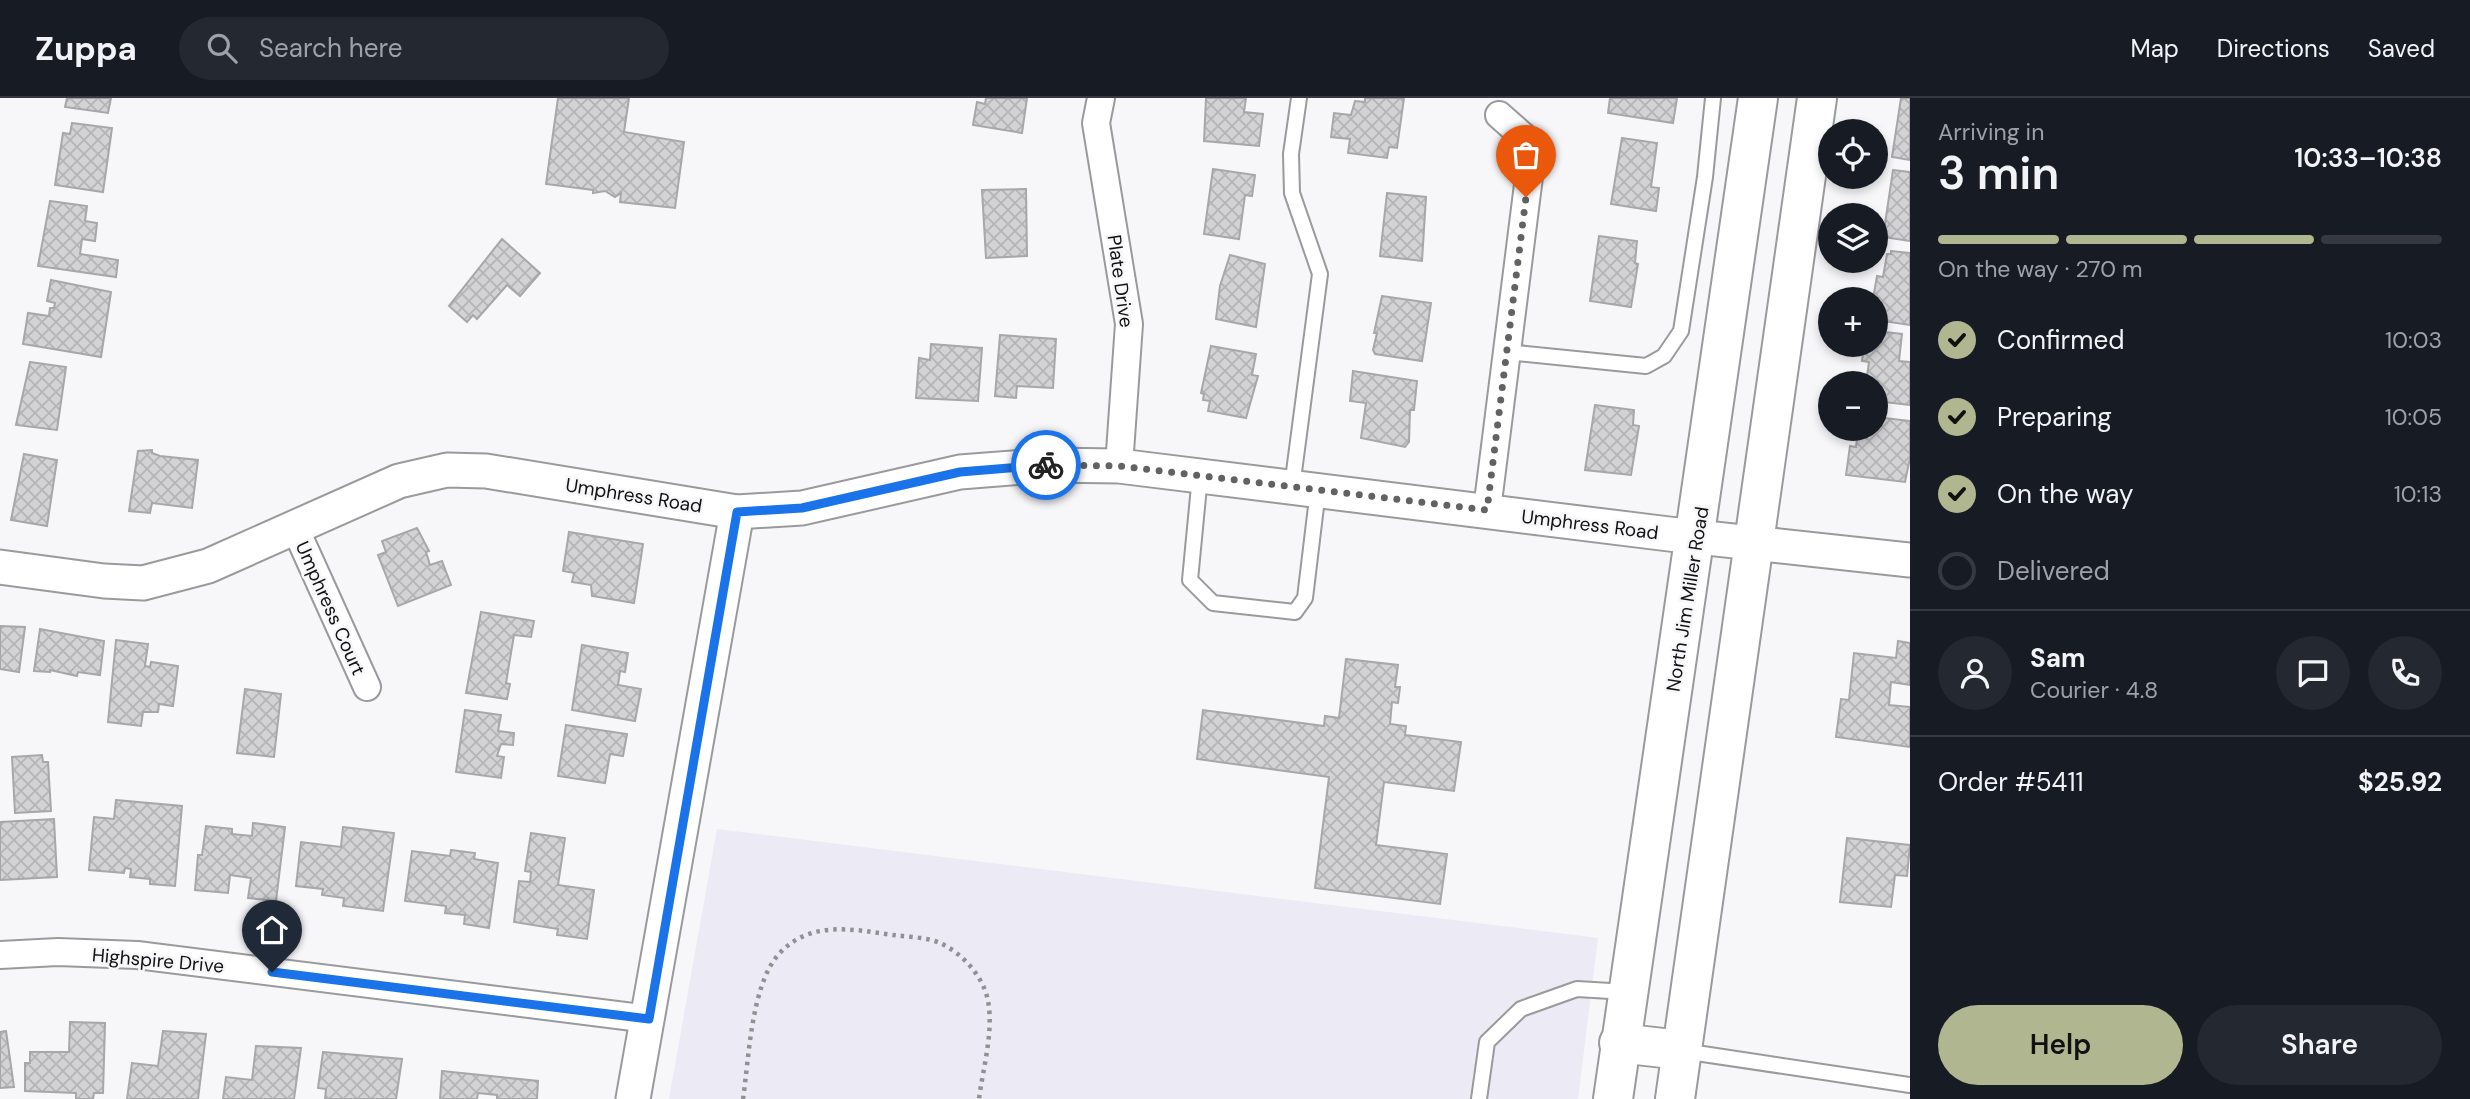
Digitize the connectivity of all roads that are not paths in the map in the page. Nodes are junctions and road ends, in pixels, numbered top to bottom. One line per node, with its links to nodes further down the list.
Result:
1 (1101, 98): 8 (street, Plate Drive)
2 (1299, 98): 10 (lane)
3 (1713, 98): 7 (lane)
4 (1758, 98): 14 (main road, North Jim Miller Road)
5 (1817, 98): 15 (main road)
6 (1499, 115): 7 (street)
7 (1507, 352): 11 (street)
8 (1119, 466): 9 (street, Umphress Road); 12 (street, Umphress Road)
9 (1200, 476): 10 (street, Umphress Road); 10 (lane)
10 (1305, 488): 11 (street, Umphress Road)
11 (1487, 510): 14 (street, Umphress Road)
12 (737, 512): 13 (street, Umphress Road); 21 (street)
13 (296, 530): 17 (street, Umphress Road); 18 (street, Umphress Court)
14 (1697, 537): 15 (street, Umphress Road); 20 (main road, North Jim Miller Road)
15 (1752, 543): 16 (street, Umphress Road); 23 (main road)
16 (1910, 560)
17 (0, 567)
18 (367, 687)
19 (0, 955): 21 (street, Highspire Drive)
20 (1628, 992): 22 (main road, North Jim Miller Road); 26 (lane)
21 (649, 1019): 25 (street)
22 (1619, 1043): 23 (main road); 27 (main road, North Jim Miller Road)
23 (1681, 1050): 24 (lane); 28 (main road)
24 (1910, 1085)
25 (633, 1099)
26 (1479, 1099)
27 (1613, 1099)
28 (1675, 1099)

